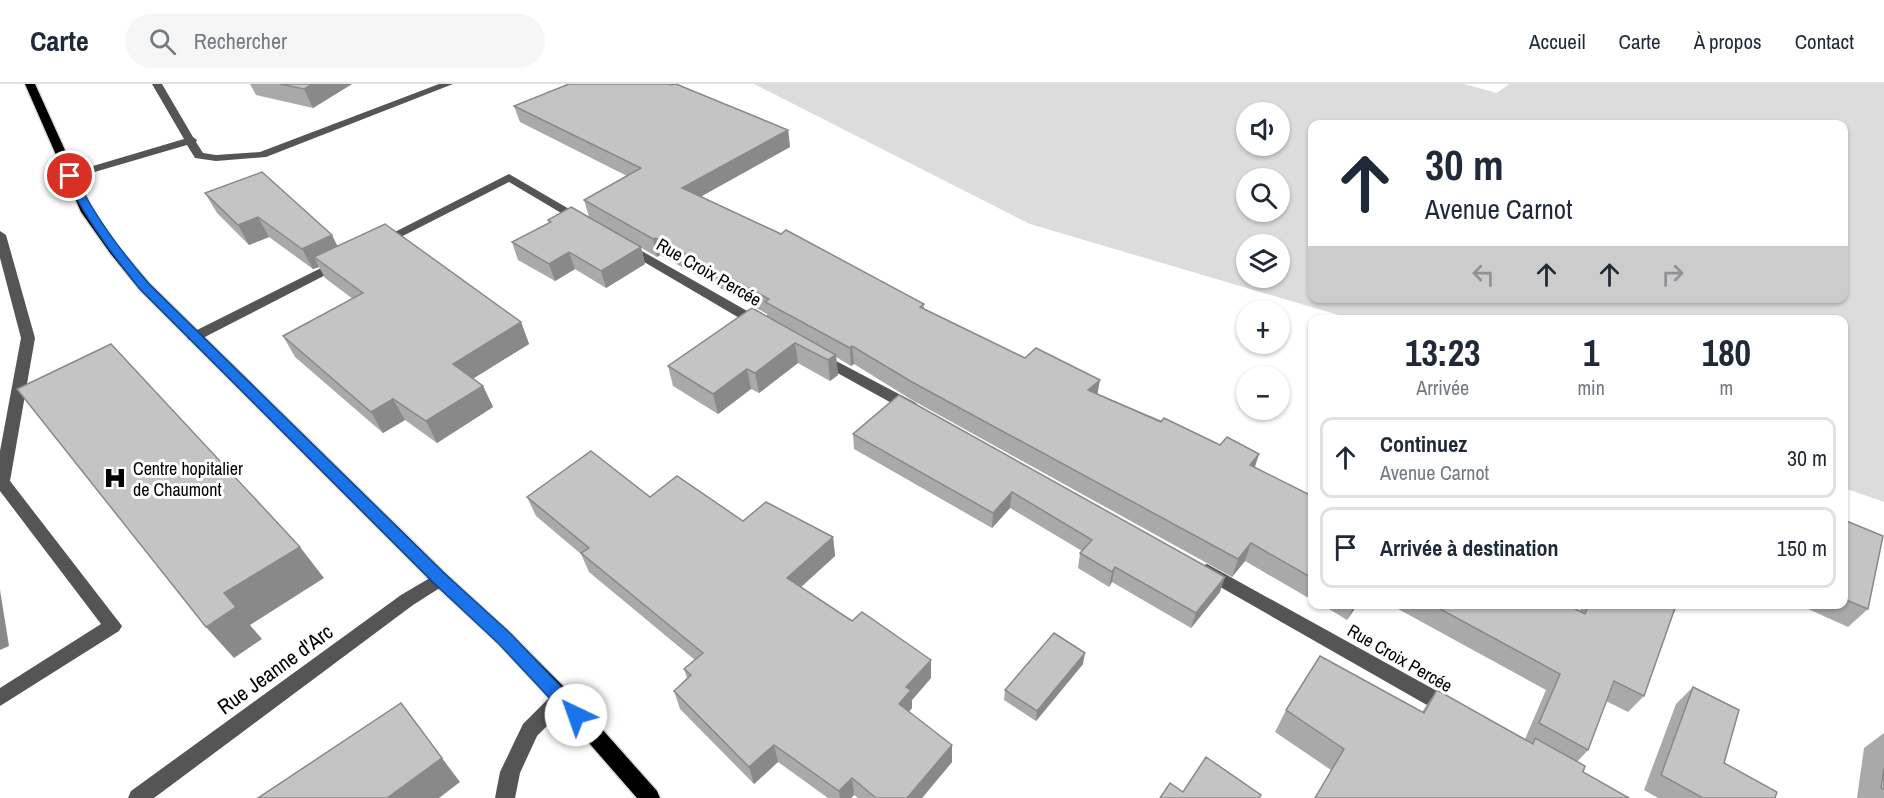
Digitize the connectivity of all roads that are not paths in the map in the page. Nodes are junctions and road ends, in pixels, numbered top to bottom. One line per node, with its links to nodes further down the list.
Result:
1 (30, 84): 5 (main road)
2 (157, 84): 4 (street)
3 (447, 84): 4 (street)
4 (192, 140): 5 (street)
5 (70, 176): 10 (main road)
6 (0, 236): 15 (street)
7 (371, 247): 9 (street, Rue Croix Percée)
8 (350, 258): 10 (street)
9 (772, 331)
10 (194, 337): 14 (main road)
11 (803, 348): 12 (street)
12 (928, 417)
13 (1189, 561): 17 (street, Rue Croix Percée)
14 (440, 579): 16 (main road); 18 (street, Rue Jeanne d'Arc)
15 (0, 698)
16 (562, 698): 19 (street); 20 (main road)
17 (1465, 717)
18 (138, 798)
19 (505, 798)
20 (650, 798)

